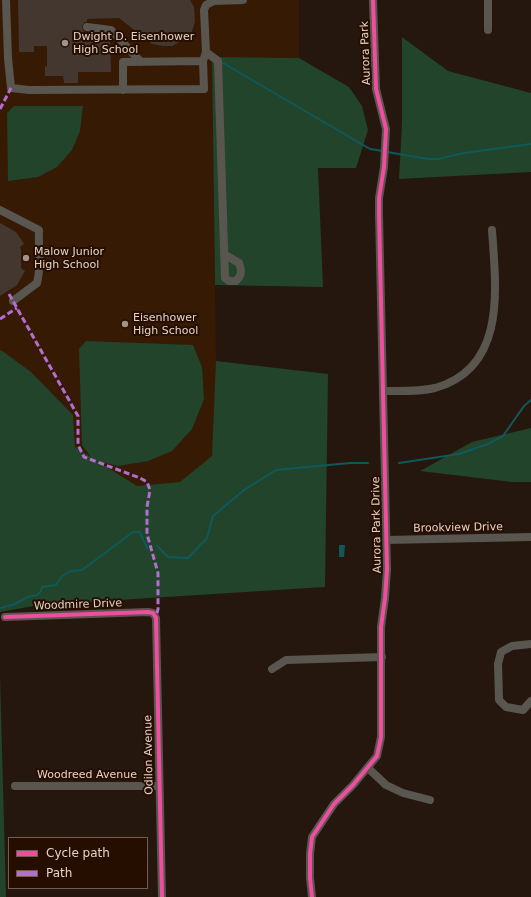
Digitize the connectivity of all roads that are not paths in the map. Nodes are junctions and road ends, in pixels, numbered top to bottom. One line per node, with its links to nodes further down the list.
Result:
1 (6, 0): 10 (street)
2 (243, 0): 7 (street)
3 (373, 0): 11 (street, Aurora Park)
4 (488, 0): 6 (street)
5 (87, 27): 9 (street)
6 (488, 30)
7 (206, 52): 8 (street); 14 (street)
8 (203, 61): 9 (street); 10 (street)
9 (140, 62): 10 (street)
10 (124, 90)
11 (386, 129): 16 (street, Aurora Park Drive)
12 (0, 210): 15 (street)
13 (492, 230): 16 (street)
14 (224, 254)
15 (13, 301)
16 (383, 391): 18 (street, Aurora Park Drive)
17 (531, 537): 18 (street, Brookview Drive)
18 (386, 540): 22 (street, Aurora Park Drive)
19 (153, 613): 20 (street, Woodmire Drive); 27 (street, Odilon Avenue)
20 (5, 617)
21 (531, 644): 24 (street)
22 (382, 657): 23 (street); 25 (street, Aurora Park Drive)
23 (272, 669)
24 (531, 701)
25 (368, 768): 28 (street); 30 (street, Aurora Park Drive)
26 (15, 786): 27 (street, Woodreed Avenue)
27 (159, 786): 29 (street, Odilon Avenue)
28 (430, 800)
29 (162, 897)
30 (312, 897)

